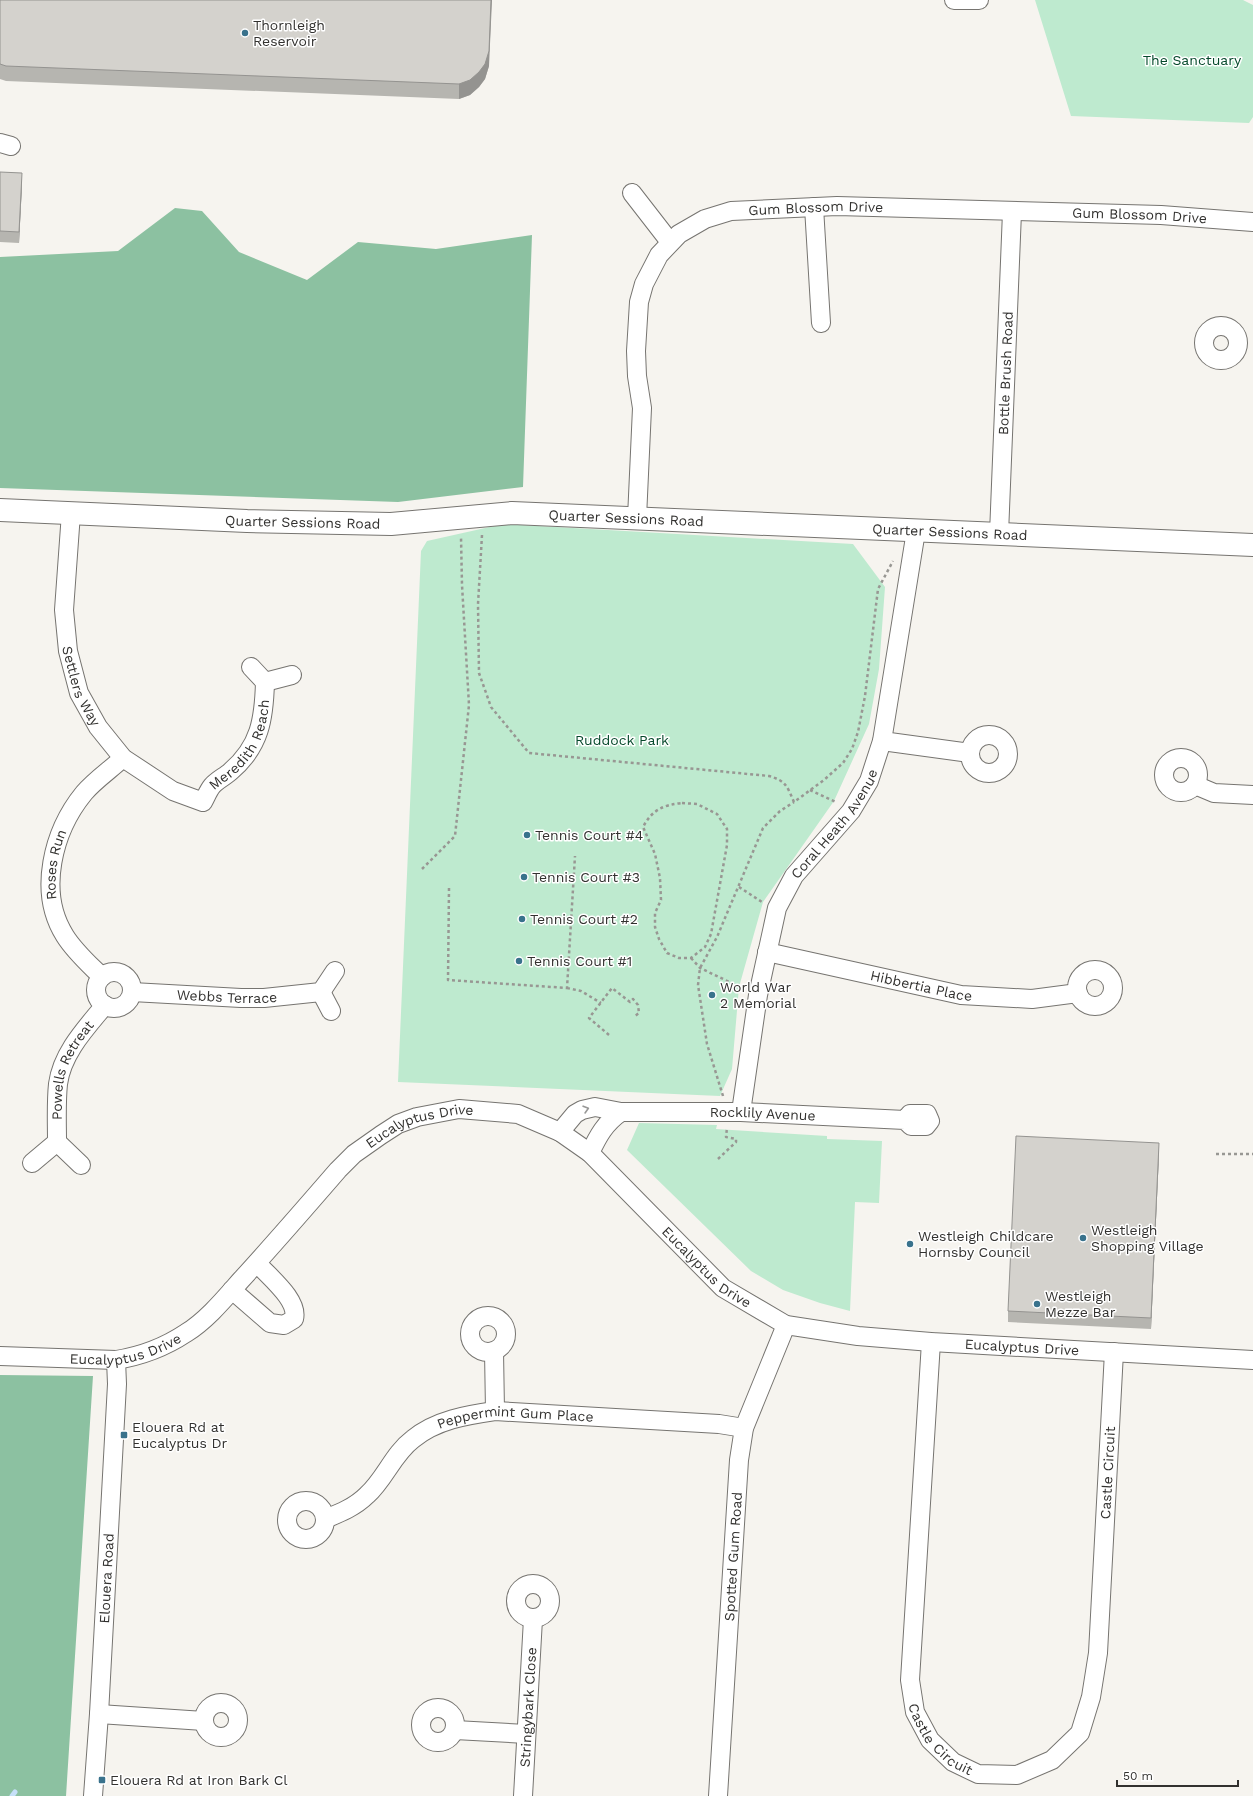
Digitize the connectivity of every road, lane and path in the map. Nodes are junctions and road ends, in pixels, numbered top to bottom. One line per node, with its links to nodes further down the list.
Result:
1 (954, 0): 2 (street)
2 (979, 0)
3 (632, 193): 7 (street)
4 (814, 207): 5 (street, Gum Blossom Drive); 7 (street, Gum Blossom Drive); 8 (street)
5 (1012, 212): 6 (street, Gum Blossom Drive); 14 (street, Bottle Brush Road)
6 (1253, 222)
7 (670, 242): 11 (street, Gum Blossom Drive)
8 (821, 323)
9 (0, 510): 10 (main road, Quarter Sessions Road)
10 (71, 513): 11 (main road, Quarter Sessions Road); 23 (street, Settlers Way)
11 (637, 518): 12 (main road, Quarter Sessions Road)
12 (916, 531): 14 (main road, Quarter Sessions Road); 21 (street, Coral Heath Avenue)
13 (482, 532): 28 (path)
14 (999, 534): 16 (main road, Quarter Sessions Road)
15 (460, 537): 31 (path)
16 (1253, 545)
17 (894, 559): 25 (path)
18 (251, 667): 20 (street, Meredith Reach)
19 (292, 675): 20 (street, Meredith Reach)
20 (264, 682): 27 (street, Meredith Reach)
21 (882, 742): 22 (street); 29 (street, Coral Heath Avenue)
22 (970, 753)
23 (123, 758): 27 (street, Settlers Way); 41 (street, Roses Run)
24 (1195, 784): 26 (street)
25 (810, 790): 28 (path); 29 (path)
26 (1253, 795)
27 (203, 802)
28 (794, 802): 32 (path)
29 (851, 811): 34 (street, Coral Heath Avenue)
30 (575, 856): 42 (path)
31 (422, 870)
32 (739, 887): 34 (path); 36 (path)
33 (449, 888): 42 (path)
34 (777, 908): 37 (street, Coral Heath Avenue)
35 (711, 934): 36 (path); 38 (path); 38 (path)
36 (717, 937): 39 (path)
37 (767, 952): 45 (street, Hibbertia Place); 46 (street, Coral Heath Avenue)
38 (691, 958): 39 (path)
39 (700, 968): 46 (path); 53 (path)
40 (335, 971): 44 (street)
41 (102, 977): 43 (street); 48 (street)
42 (567, 988): 47 (path)
43 (132, 992): 44 (street, Webbs Terrace); 48 (street)
44 (321, 992): 49 (street)
45 (1078, 993)
46 (758, 995): 53 (street, Coral Heath Avenue)
47 (601, 1003): 50 (path); 51 (path)
48 (105, 1005): 56 (street, Powells Retreat)
49 (331, 1011)
50 (635, 1016)
51 (609, 1035)
52 (621, 1112): 53 (street, Rocklily Avenue); 55 (street, Rocklily Avenue, one-way to 52); 57 (street)
53 (734, 1112): 54 (street, Rocklily Avenue); 60 (path)
54 (905, 1120)
55 (560, 1132): 57 (street, Eucalyptus Drive); 63 (street, Eucalyptus Drive)
56 (57, 1142): 61 (street, Powells Retreat); 62 (street, Powells Retreat)
57 (590, 1153): 65 (street, Eucalyptus Drive)
58 (1216, 1154): 59 (path)
59 (1253, 1154)
60 (718, 1159)
61 (32, 1163)
62 (81, 1165)
63 (257, 1263): 64 (street, Eucalyptus Drive); 64 (street)
64 (232, 1290): 70 (street, Eucalyptus Drive)
65 (786, 1325): 66 (street, Eucalyptus Drive); 73 (street, Spotted Gum Road)
66 (931, 1342): 68 (street, Eucalyptus Drive); 68 (street, Castle Circuit)
67 (494, 1351): 72 (street)
68 (1114, 1352): 71 (street, Eucalyptus Drive)
69 (0, 1356): 70 (street, Eucalyptus Drive)
70 (116, 1360): 76 (street, Elouera Road)
71 (1253, 1360)
72 (495, 1411): 73 (street, Peppermint Gum Place); 74 (street, Peppermint Gum Place)
73 (744, 1428): 82 (street, Spotted Gum Road)
74 (324, 1519)
75 (533, 1619): 79 (street, Stringybark Close)
76 (99, 1714): 77 (street); 80 (street, Elouera Road)
77 (204, 1720)
78 (455, 1730): 79 (street)
79 (526, 1734): 81 (street, Stringybark Close)
80 (93, 1796)
81 (523, 1796)
82 (718, 1796)

